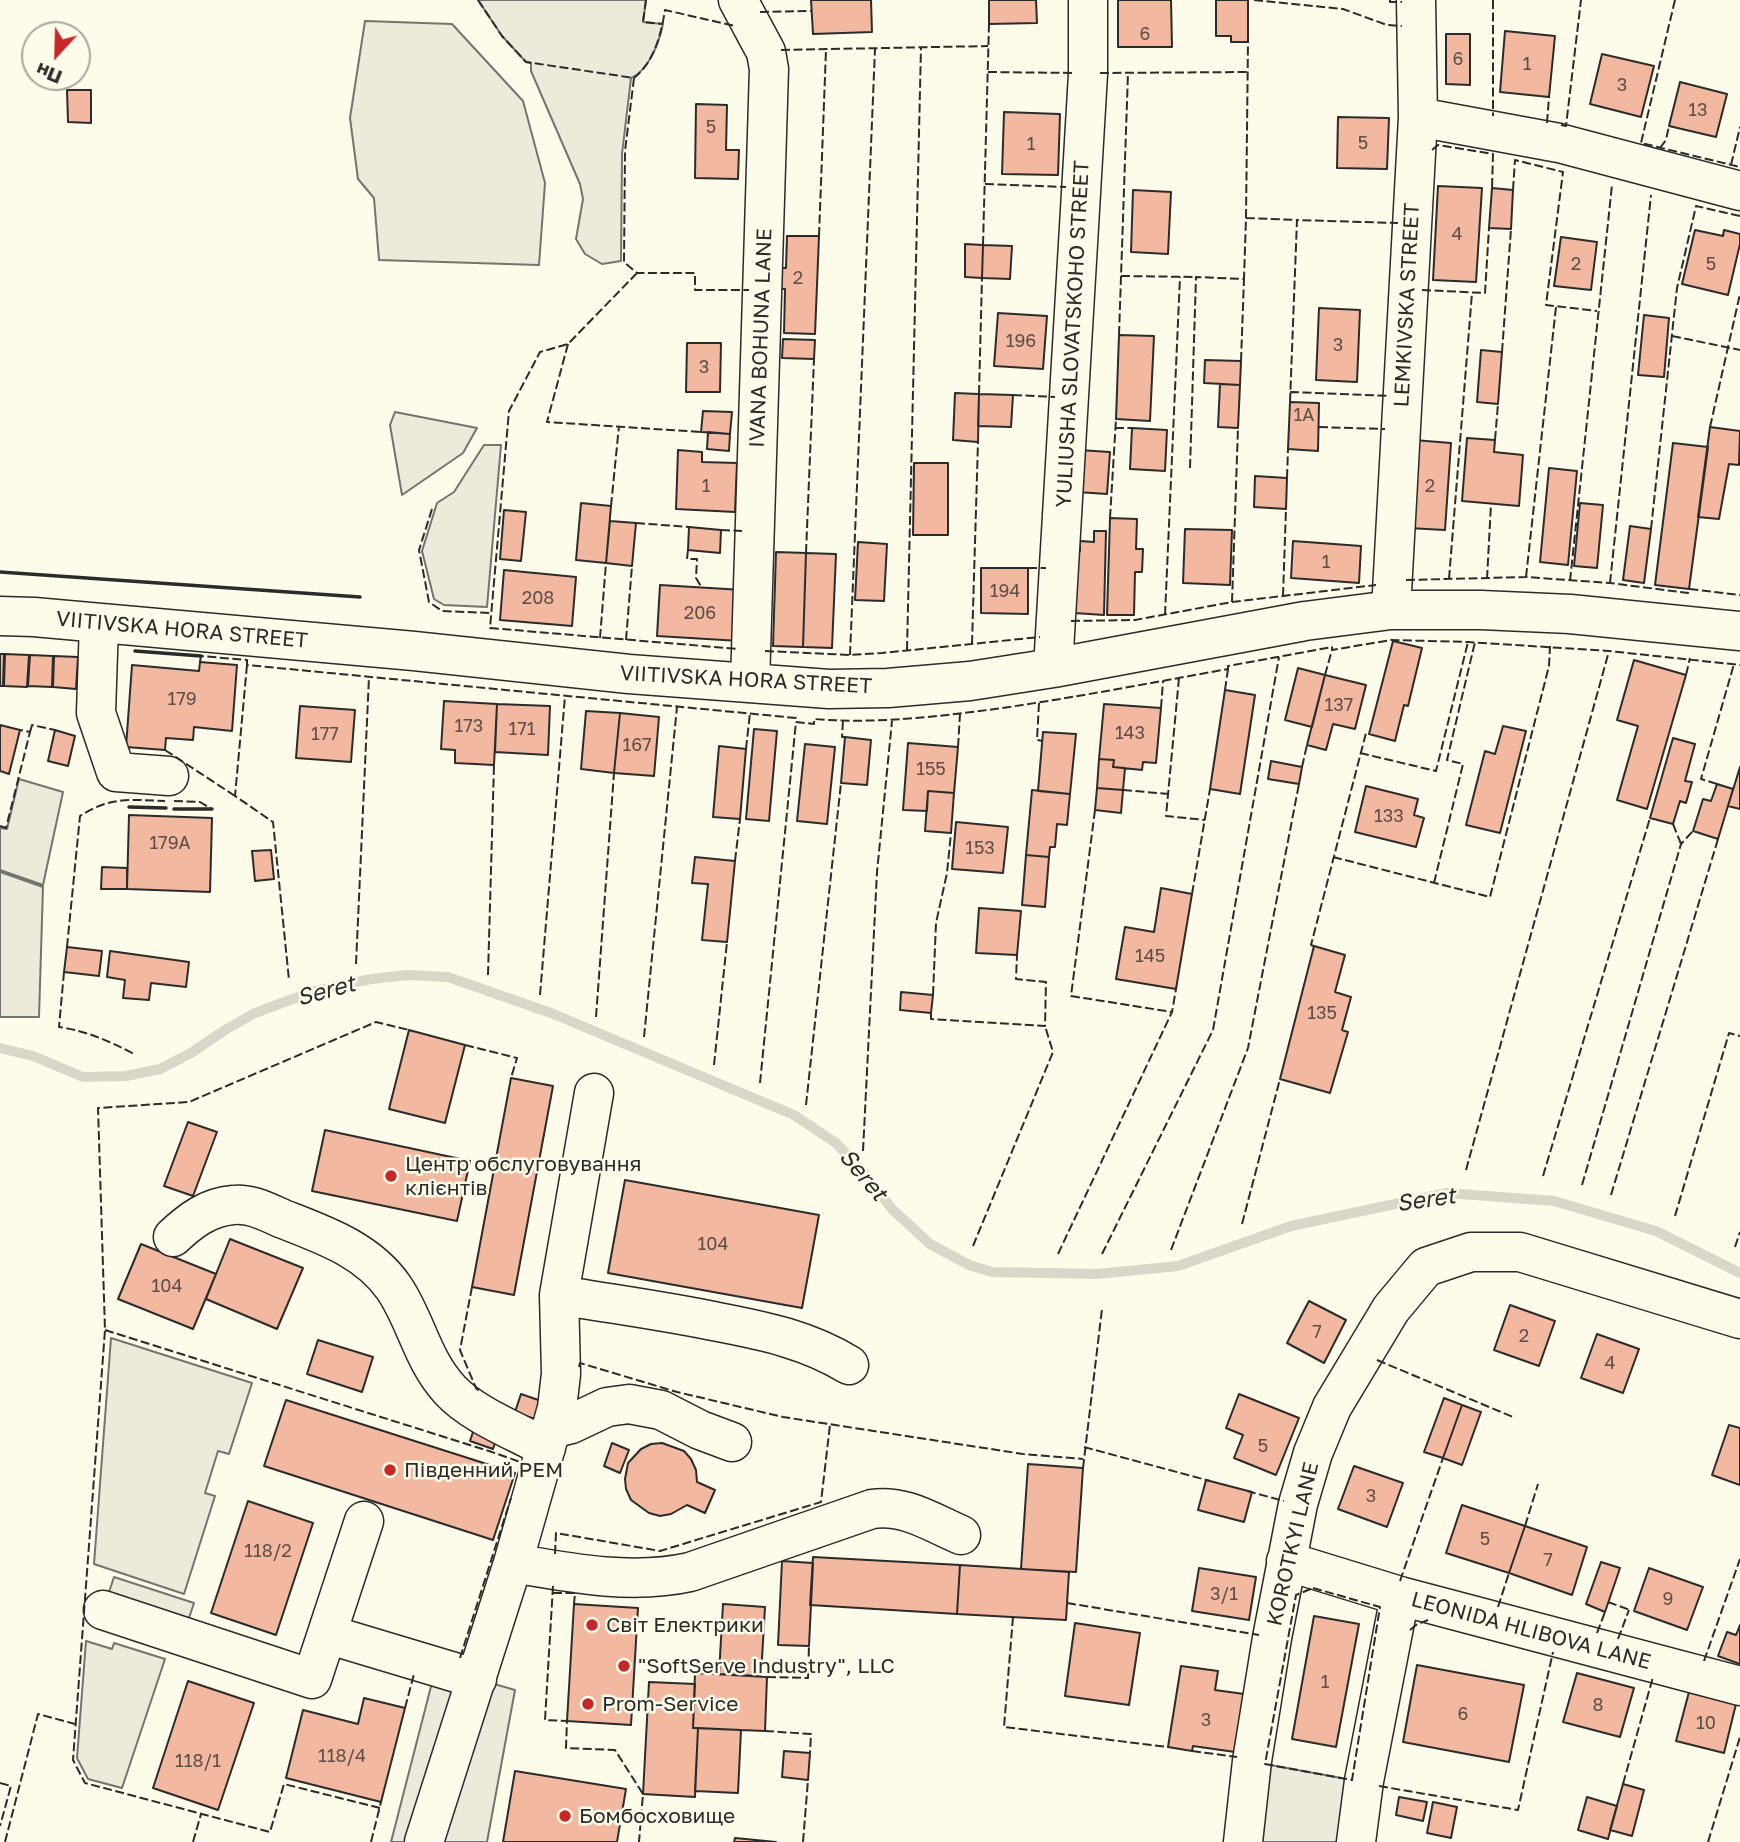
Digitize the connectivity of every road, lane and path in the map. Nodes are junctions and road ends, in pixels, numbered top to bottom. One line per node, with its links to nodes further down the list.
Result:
1 (737, 0): 11 (street, IVANA BOHUNA LANE)
2 (1088, 0): 10 (street, YULIUSHA SLOVATSKOHO STREET)
3 (1416, 0): 4 (street, LEMKIVSKA STREET)
4 (1418, 117): 5 (street); 6 (street, LEMKIVSKA STREET)
5 (1740, 191)
6 (1391, 610): 9 (street, VIITIVSKA HORA STREET); 10 (street, VIITIVSKA HORA STREET)
7 (0, 616): 8 (street, VIITIVSKA HORA STREET)
8 (99, 623): 11 (street, VIITIVSKA HORA STREET); 12 (street)
9 (1740, 631)
10 (1053, 668): 11 (street, VIITIVSKA HORA STREET)
11 (750, 683)
12 (169, 776)
13 (594, 1093): 15 (street)
14 (173, 1237): 18 (street)
15 (559, 1296): 17 (street); 18 (street)
16 (1740, 1319): 22 (street, KOROTKYI LANE)
17 (849, 1366)
18 (548, 1438): 19 (street); 23 (street)
19 (732, 1442)
20 (364, 1521): 26 (street)
21 (961, 1535): 23 (street)
22 (1286, 1561): 24 (street); 30 (street, KOROTKYI LANE)
23 (513, 1563): 27 (street)
24 (1400, 1597): 28 (street, LEONIDA HLIBOVA LANE); 31 (street, LEONIDA HLIBOVA LANE)
25 (103, 1610): 26 (street)
26 (327, 1634): 27 (street)
27 (477, 1679): 29 (street)
28 (1740, 1686)
29 (425, 1842)
30 (1243, 1842)
31 (1356, 1842)

